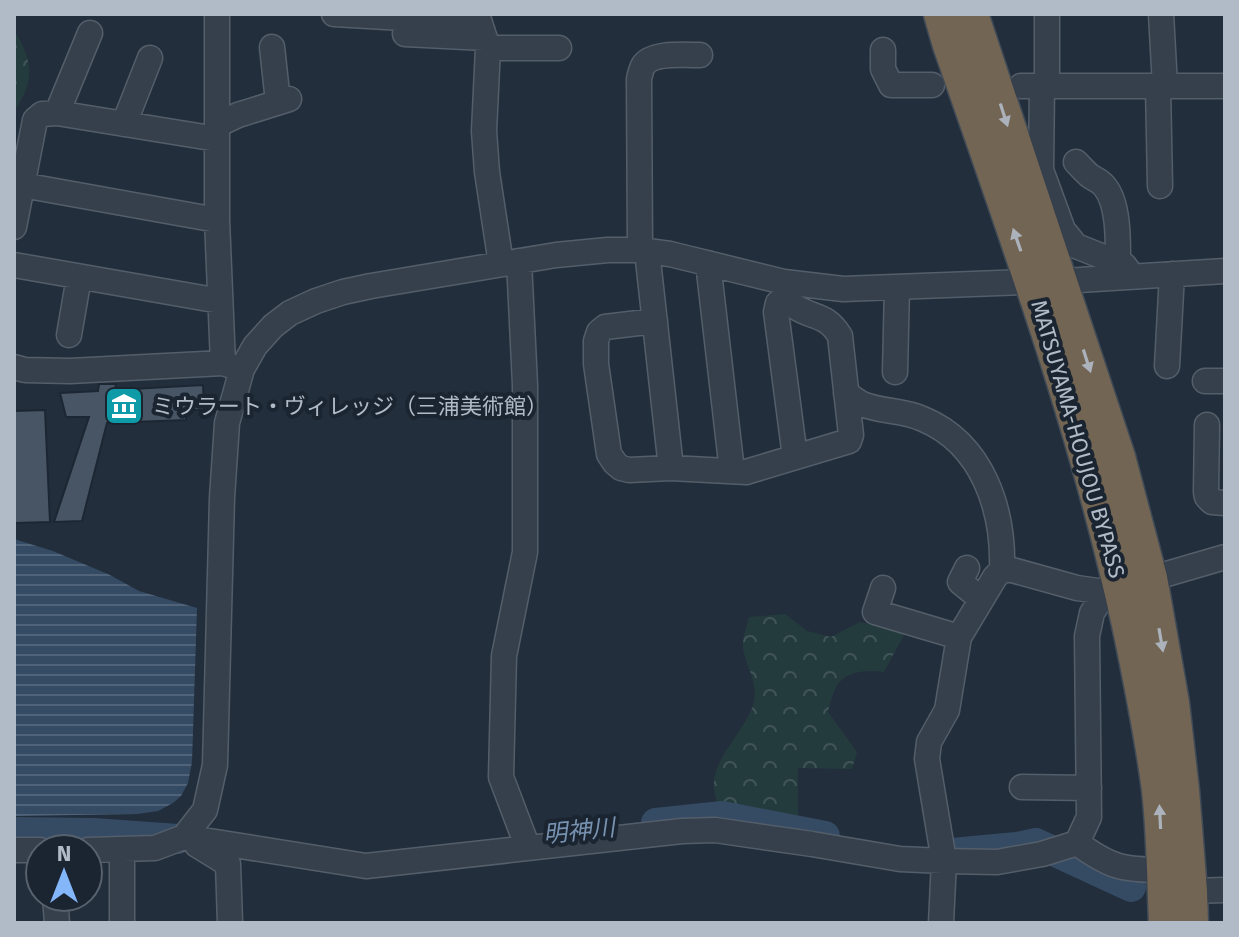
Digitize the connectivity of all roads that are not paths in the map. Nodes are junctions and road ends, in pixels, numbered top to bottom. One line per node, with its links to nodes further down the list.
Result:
1 (217, 14): 20 (street)
2 (334, 14): 6 (street)
3 (1047, 14): 15 (street)
4 (1161, 14): 16 (street)
5 (960, 29): 34 (highway, MATSUYAMA-HOUJOU BYPASS)
6 (482, 30): 8 (street); 10 (street); 27 (street)
7 (90, 33): 18 (street)
8 (405, 34)
9 (272, 47): 20 (street)
10 (559, 48)
11 (883, 50): 14 (street)
12 (700, 55): 26 (street)
13 (150, 58): 19 (street)
14 (932, 85)
15 (1037, 85): 16 (street); 23 (street)
16 (1161, 86): 17 (street); 22 (street)
17 (1225, 86)
18 (57, 113): 19 (street); 21 (street)
19 (124, 124): 20 (street)
20 (217, 132): 24 (street)
21 (22, 185): 24 (street); 25 (street)
22 (1160, 186)
23 (1050, 194): 30 (street); 30 (street)
24 (217, 220): 37 (street)
25 (14, 227)
26 (644, 250): 27 (street); 28 (street); 38 (street)
27 (510, 262): 40 (street); 60 (street)
28 (708, 263): 36 (street); 48 (street)
29 (14, 265): 33 (street)
30 (1125, 270): 32 (street); 34 (street)
31 (1225, 271): 32 (street)
32 (1172, 274): 41 (street)
33 (79, 277): 37 (street); 39 (street)
34 (1045, 281): 35 (street); 53 (highway, MATSUYAMA-HOUJOU BYPASS)
35 (897, 287): 36 (street); 43 (street)
36 (784, 290): 44 (street); 46 (street)
37 (220, 301): 40 (street)
38 (655, 321): 47 (street); 47 (street)
39 (69, 335)
40 (232, 366): 42 (street); 59 (street)
41 (1167, 366)
42 (14, 367)
43 (894, 372)
44 (846, 393): 46 (street); 52 (street)
45 (1207, 425): 49 (street)
46 (795, 457): 48 (street)
47 (671, 468): 48 (street)
48 (732, 471)
49 (1225, 503)
50 (1225, 557): 53 (street)
51 (967, 568): 55 (street)
52 (1002, 570): 53 (street); 55 (street)
53 (1125, 585): 58 (street); 65 (highway, MATSUYAMA-HOUJOU BYPASS, one-way to 53); 67 (highway, MATSUYAMA-HOUJOU BYPASS, one-way to 67)
54 (883, 588): 56 (street)
55 (981, 599): 56 (street)
56 (959, 637): 64 (street)
57 (1022, 787): 58 (street)
58 (1089, 788): 61 (street)
59 (184, 837): 60 (street); 62 (street); 69 (street)
60 (528, 848): 64 (street)
61 (1060, 848): 64 (street); 65 (street)
62 (122, 849): 63 (street); 68 (street)
63 (104, 850)
64 (944, 861): 70 (street)
65 (1163, 870): 71 (highway, MATSUYAMA-HOUJOU BYPASS)
66 (1225, 890): 67 (street)
67 (1191, 907)
68 (122, 923)
69 (230, 923)
70 (941, 923)
71 (1166, 923)

